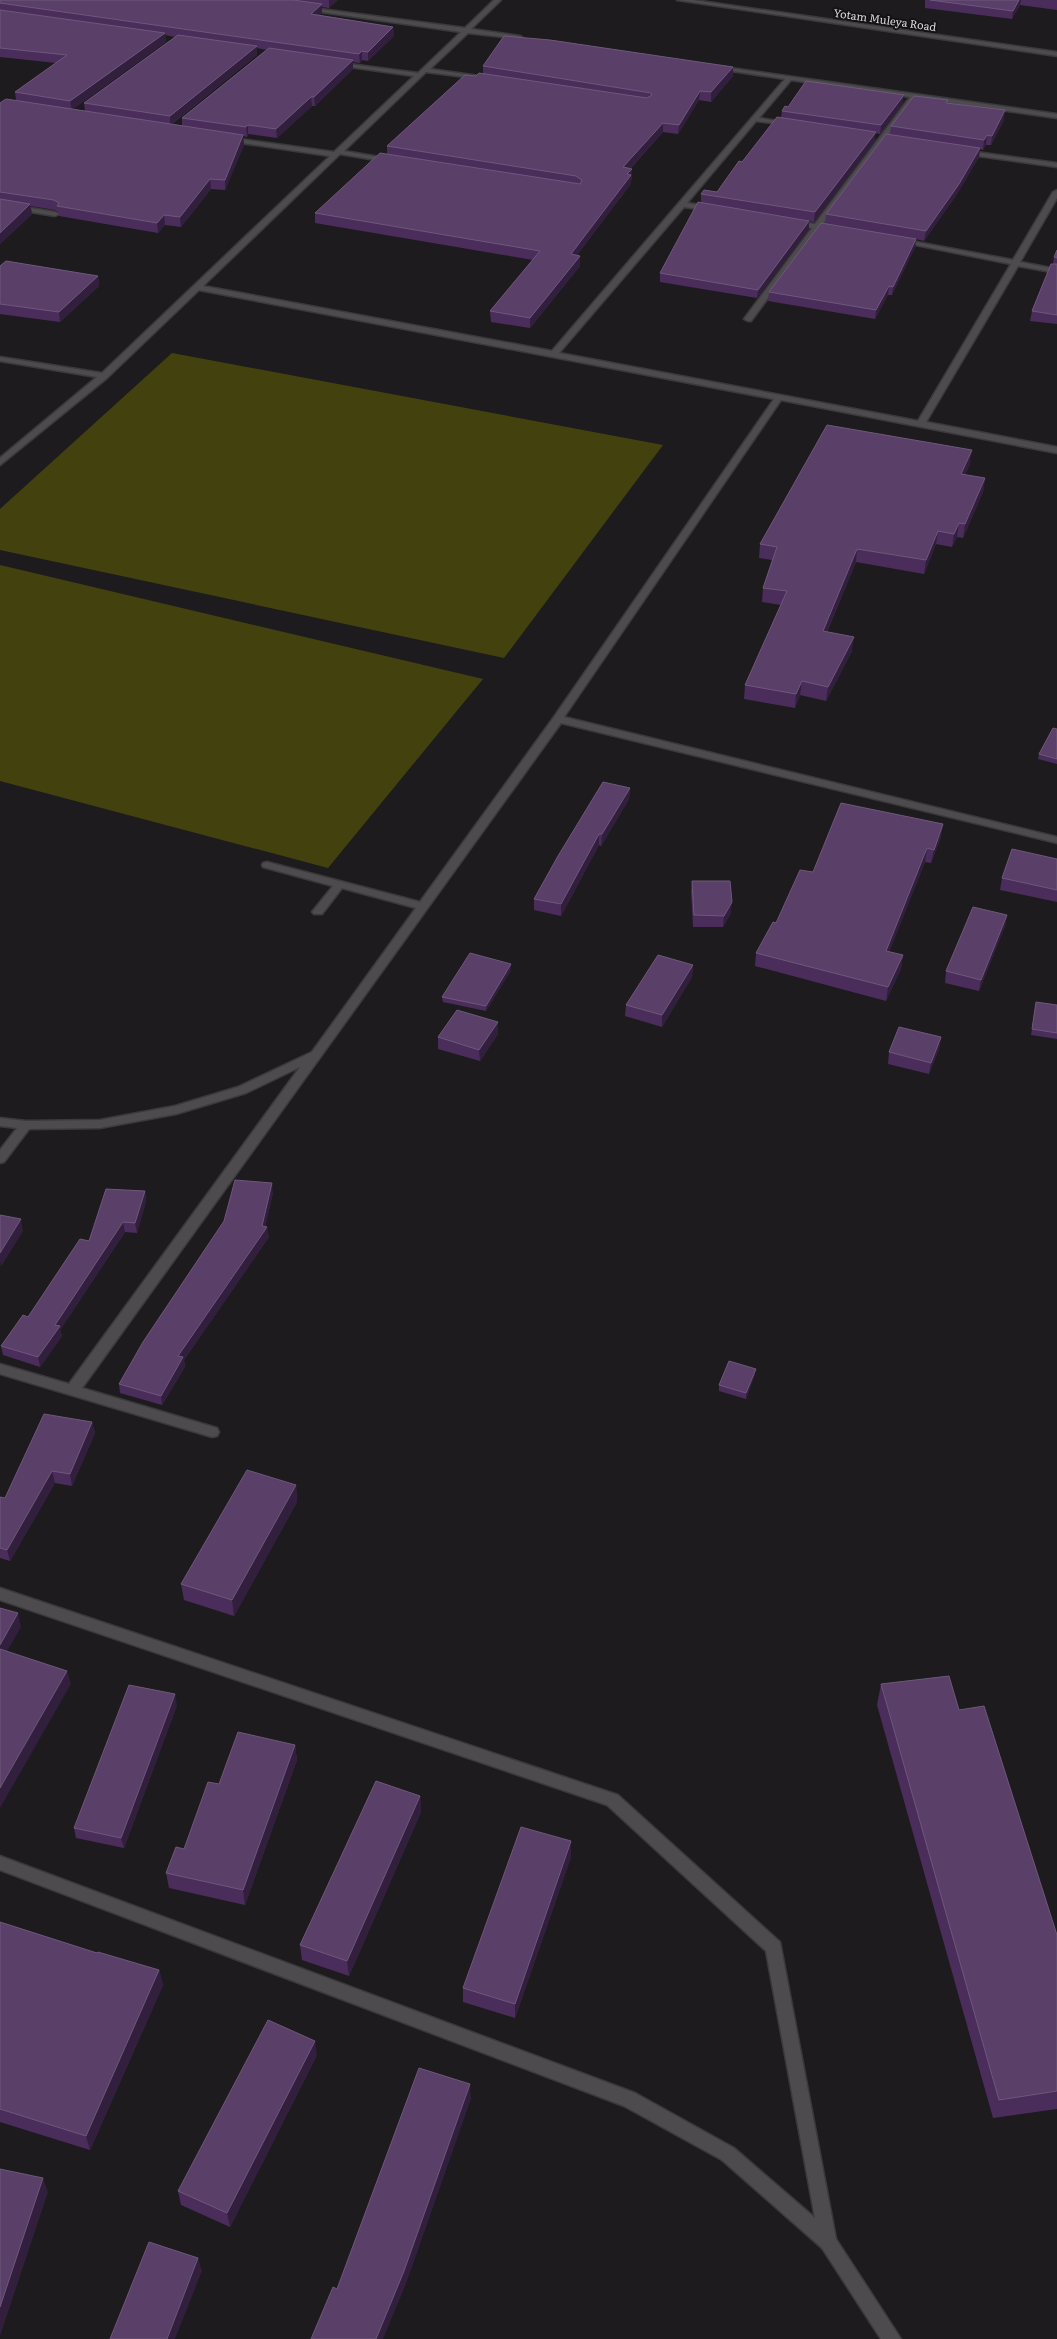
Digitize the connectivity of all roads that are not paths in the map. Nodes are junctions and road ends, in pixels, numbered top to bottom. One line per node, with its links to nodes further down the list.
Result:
1 (498, 0): 6 (street)
2 (680, 0): 4 (street, Yotam Muleya Road)
3 (726, 0): 4 (street)
4 (720, 6): 8 (street, Yotam Muleya Road)
5 (295, 7): 6 (street)
6 (466, 31): 7 (street); 11 (street)
7 (525, 39)
8 (1057, 54)
9 (325, 61): 11 (street)
10 (711, 66): 12 (street)
11 (423, 73): 13 (street); 23 (street)
12 (789, 78): 14 (street); 16 (street)
13 (483, 79)
14 (914, 96): 15 (street); 20 (street)
15 (1057, 116)
16 (754, 119): 17 (street); 27 (street)
17 (793, 125)
18 (220, 137): 23 (street)
19 (872, 138): 20 (street)
20 (882, 139): 21 (street); 32 (street)
21 (891, 141)
22 (959, 151): 25 (street)
23 (338, 154): 24 (street); 37 (street)
24 (398, 162)
25 (1057, 165)
26 (1057, 192): 35 (street)
27 (682, 204): 29 (street); 39 (street)
28 (0, 205): 30 (street)
29 (720, 210)
30 (55, 214)
31 (788, 222): 32 (street)
32 (816, 227): 33 (street); 38 (street)
33 (846, 232)
34 (894, 240): 35 (street)
35 (1015, 264): 36 (street); 43 (street)
36 (1057, 271)
37 (198, 287): 39 (street); 41 (street)
38 (748, 319)
39 (553, 354): 42 (street)
40 (0, 358): 41 (street)
41 (104, 376): 45 (street)
42 (778, 397): 43 (street); 46 (street)
43 (921, 424): 44 (street)
44 (1057, 450)
45 (0, 462)
46 (558, 719): 47 (street); 50 (street)
47 (1057, 840)
48 (267, 865): 49 (street)
49 (340, 884): 50 (street); 51 (street)
50 (422, 906): 52 (street)
51 (318, 912)
52 (316, 1055): 54 (street); 57 (street)
53 (0, 1122): 54 (street)
54 (26, 1125): 55 (street)
55 (0, 1159)
56 (0, 1369): 57 (street)
57 (72, 1391): 58 (street)
58 (212, 1432)
59 (0, 1594): 61 (street)
60 (0, 1863): 61 (street)
61 (828, 2242): 62 (street)
62 (892, 2339)

